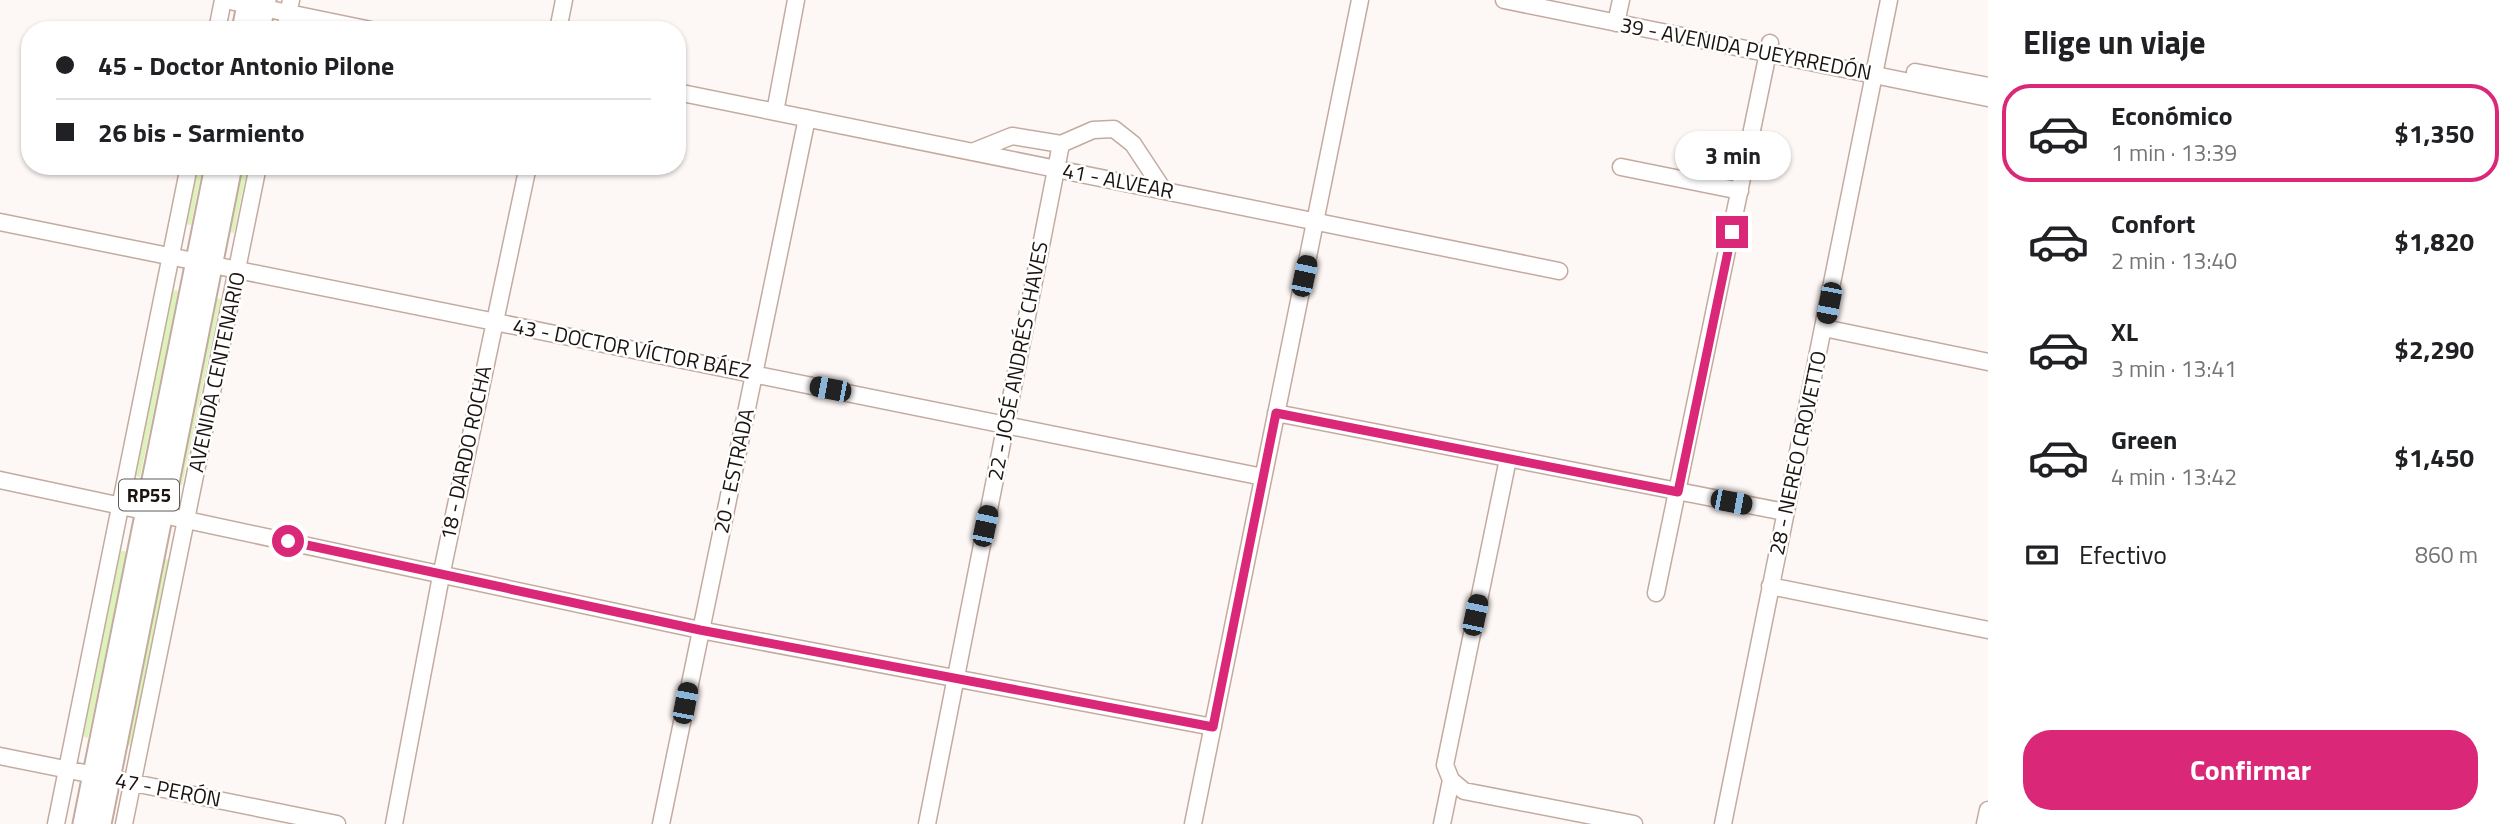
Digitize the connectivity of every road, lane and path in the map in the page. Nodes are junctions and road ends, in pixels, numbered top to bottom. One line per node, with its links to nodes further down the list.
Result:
1 (224, 0): 8 (street); 11 (street)
2 (564, 0): 15 (street)
3 (796, 0): 21 (street)
4 (1360, 0): 34 (street)
5 (1504, 0): 10 (street, 39 - AVENIDA PUEYRREDÓN)
6 (1558, 0): 10 (street, 39 - AVENIDA PUEYRREDÓN)
7 (1889, 0): 17 (street, 28 - NEREO CROVETTO)
8 (257, 3): 9 (street); 12 (main road); 13 (main road)
9 (290, 6): 14 (street)
10 (1618, 12): 16 (street, 39 - AVENIDA PUEYRREDÓN)
11 (219, 21)
12 (247, 21)
13 (259, 21)
14 (341, 21)
15 (560, 21)
16 (1769, 48): 17 (street, 39 - AVENIDA PUEYRREDÓN); 33 (street)
17 (1875, 70): 18 (street, 39 - AVENIDA PUEYRREDÓN); 20 (street, 39 - AVENIDA PUEYRREDÓN); 41 (street, 28 - NEREO CROVETTO)
18 (1988, 86)
19 (686, 94): 21 (street, 41 - ALVEAR)
20 (1988, 98)
21 (775, 112): 22 (street, 41 - ALVEAR)
22 (807, 118): 24 (street, 41 - ALVEAR); 43 (street, 20 - ESTRADA)
23 (1061, 144): 24 (street); 26 (street, 22 - JOSÉ ANDRÉS CHAVES); 32 (street)
24 (972, 152): 26 (street, 41 - ALVEAR)
25 (1621, 167): 33 (street)
26 (1056, 169): 32 (street, 41 - ALVEAR); 45 (street, 22 - JOSÉ ANDRÉS CHAVES)
27 (187, 175): 36 (street)
28 (214, 175): 37 (main road, AVENIDA CENTENARIO / RP55)
29 (229, 175): 37 (main road, AVENIDA CENTENARIO / RP55)
30 (256, 175): 38 (street, AVENIDA CENTENARIO)
31 (526, 175): 40 (street, 18 - DARDO ROCHA)
32 (1164, 191): 34 (street, 41 - ALVEAR)
33 (1740, 191): 49 (street)
34 (1315, 221): 39 (street, 41 - ALVEAR); 44 (street)
35 (0, 222): 36 (street, 43 - DOCTOR VÍCTOR BÁEZ)
36 (171, 256): 37 (street, 43 - DOCTOR VÍCTOR BÁEZ); 50 (street)
37 (204, 263): 38 (street, 43 - DOCTOR VÍCTOR BÁEZ); 51 (main road, AVENIDA CENTENARIO / RP55)
38 (238, 270): 40 (street, 43 - DOCTOR VÍCTOR BÁEZ); 53 (street, AVENIDA CENTENARIO)
39 (1559, 271)
40 (494, 322): 43 (street, 43 - DOCTOR VÍCTOR BÁEZ); 54 (street, 18 - DARDO ROCHA)
41 (1824, 328): 42 (street); 52 (street, 28 - NEREO CROVETTO)
42 (1988, 362)
43 (754, 374): 45 (street, 43 - DOCTOR VÍCTOR BÁEZ); 57 (street, 20 - ESTRADA)
44 (1276, 413): 46 (street); 47 (street)
45 (1006, 425): 47 (street, 43 - DOCTOR VÍCTOR BÁEZ); 59 (street, 22 - JOSÉ ANDRÉS CHAVES)
46 (1508, 458): 49 (street); 63 (street)
47 (1263, 477): 60 (street)
48 (0, 480): 50 (street)
49 (1678, 492): 52 (street); 56 (street)
50 (121, 505): 51 (street); 62 (street)
51 (155, 512): 53 (street); 64 (main road, AVENIDA CENTENARIO / RP55)
52 (1785, 512): 55 (street, 28 - NEREO CROVETTO)
53 (185, 518): 54 (street); 65 (street, AVENIDA CENTENARIO)
54 (441, 576): 57 (street); 72 (street, 18 - DARDO ROCHA)
55 (1770, 586): 58 (street); 78 (street, 28 - NEREO CROVETTO)
56 (1656, 593)
57 (700, 630): 59 (street); 73 (street, 20 - ESTRADA)
58 (1988, 630)
59 (954, 677): 60 (street); 74 (street, 22 - JOSÉ ANDRÉS CHAVES)
60 (1213, 727): 75 (street)
61 (0, 756): 62 (street, 47 - PERÓN)
62 (67, 769): 64 (street, 47 - PERÓN); 67 (street)
63 (1448, 773): 76 (street); 77 (street)
64 (102, 776): 65 (street, 47 - PERÓN); 68 (main road, AVENIDA CENTENARIO / RP55); 69 (main road, AVENIDA CENTENARIO / RP55)
65 (133, 783): 70 (street, AVENIDA CENTENARIO); 71 (street, 47 - PERÓN)
66 (1988, 810): 79 (street)
67 (56, 824)
68 (83, 824)
69 (101, 824)
70 (124, 824)
71 (337, 824)
72 (394, 824)
73 (661, 824)
74 (927, 824)
75 (1193, 824)
76 (1442, 824)
77 (1634, 824)
78 (1723, 824)
79 (1985, 824)

